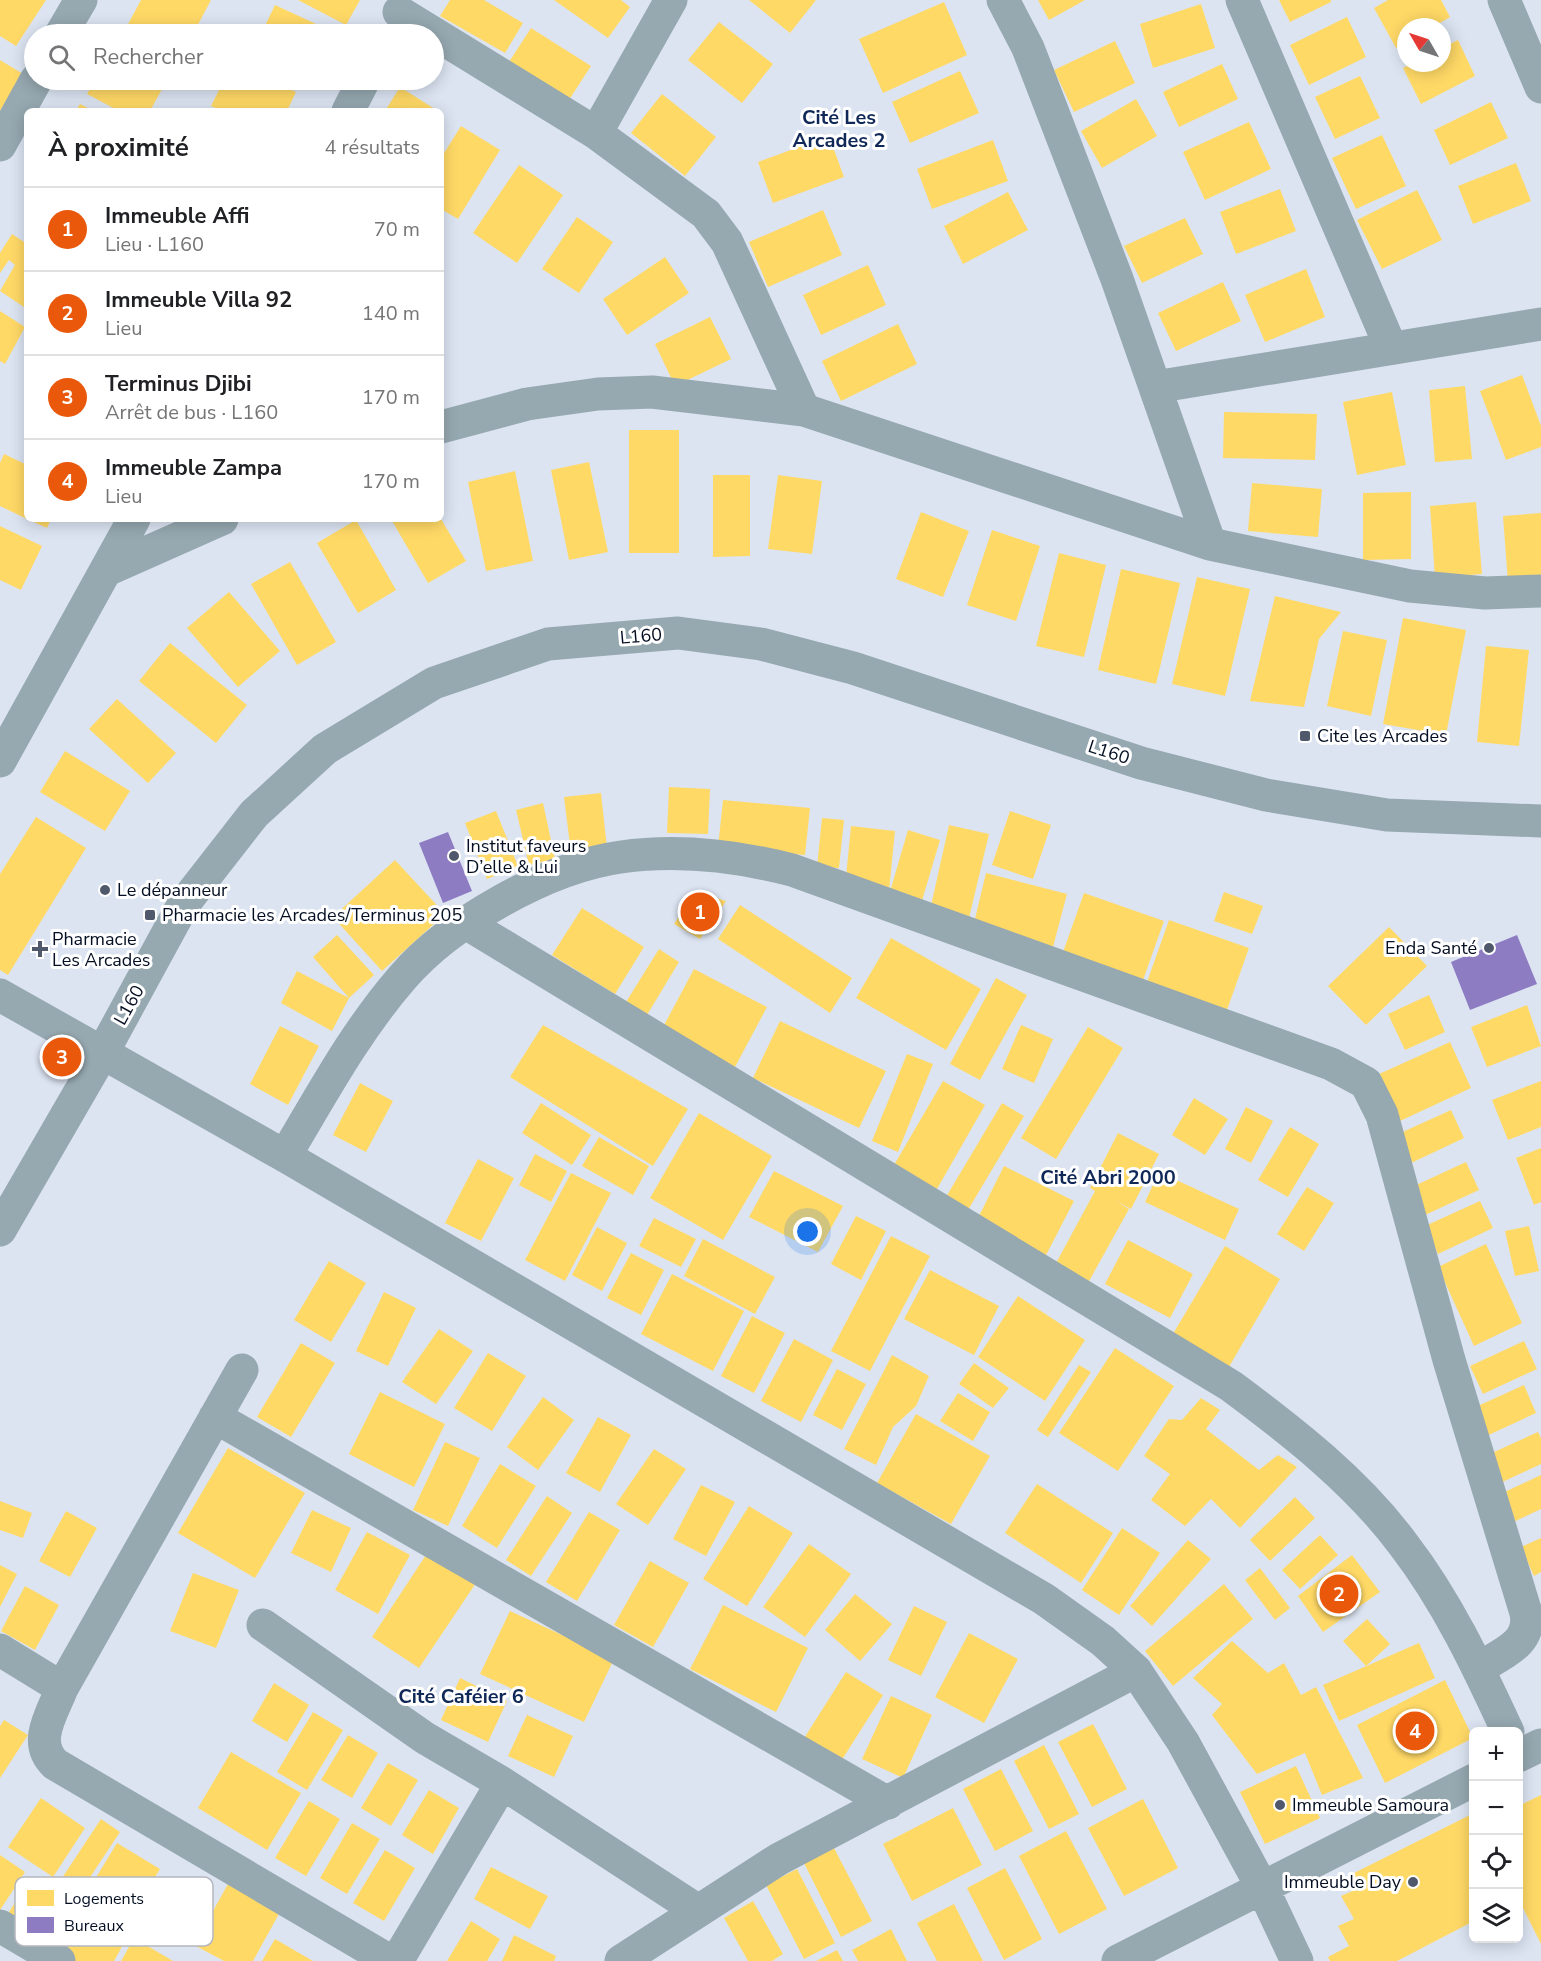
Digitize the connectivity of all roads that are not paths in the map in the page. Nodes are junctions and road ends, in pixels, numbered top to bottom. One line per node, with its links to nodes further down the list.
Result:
1 (81, 0): 7 (street)
2 (671, 0): 14 (street)
3 (1003, 0): 18 (street)
4 (1242, 0): 17 (street)
5 (1504, 0): 10 (street)
6 (398, 15): 8 (street)
7 (67, 24)
8 (413, 24)
9 (444, 42): 14 (street)
10 (1541, 87)
11 (30, 90): 15 (street)
12 (359, 90): 13 (street)
13 (350, 108)
14 (596, 133): 19 (street)
15 (0, 145)
16 (1541, 324): 17 (street)
17 (1391, 348): 18 (street)
18 (1155, 387): 23 (street)
19 (804, 410): 20 (street); 23 (street)
20 (444, 426)
21 (132, 522): 24 (street)
22 (215, 522): 24 (street)
23 (1210, 544): 25 (street)
24 (107, 570): 26 (street)
25 (1541, 591)
26 (0, 761)
27 (1541, 821): 30 (street, L160)
28 (464, 922): 31 (street); 37 (street); 37 (street)
29 (0, 995): 30 (street)
30 (103, 1052): 31 (street); 32 (street, L160)
31 (285, 1156): 38 (street)
32 (0, 1230)
33 (242, 1370): 34 (street)
34 (215, 1417): 39 (street); 45 (street)
35 (263, 1625): 44 (street)
36 (0, 1650): 39 (street)
37 (1479, 1668): 40 (street)
38 (1136, 1671): 45 (street); 46 (street)
39 (62, 1688): 52 (street)
40 (1506, 1727)
41 (1541, 1745): 42 (street)
42 (1523, 1754)
43 (1471, 1781): 46 (street)
44 (502, 1783): 47 (street); 53 (street)
45 (888, 1803): 47 (street)
46 (1263, 1889): 55 (street); 56 (street)
47 (697, 1910): 54 (street)
48 (0, 1926): 49 (street)
49 (15, 1935)
50 (34, 1946): 51 (street)
51 (59, 1961)
52 (390, 1961)
53 (397, 1961)
54 (621, 1961)
55 (1118, 1961)
56 (1297, 1961)

